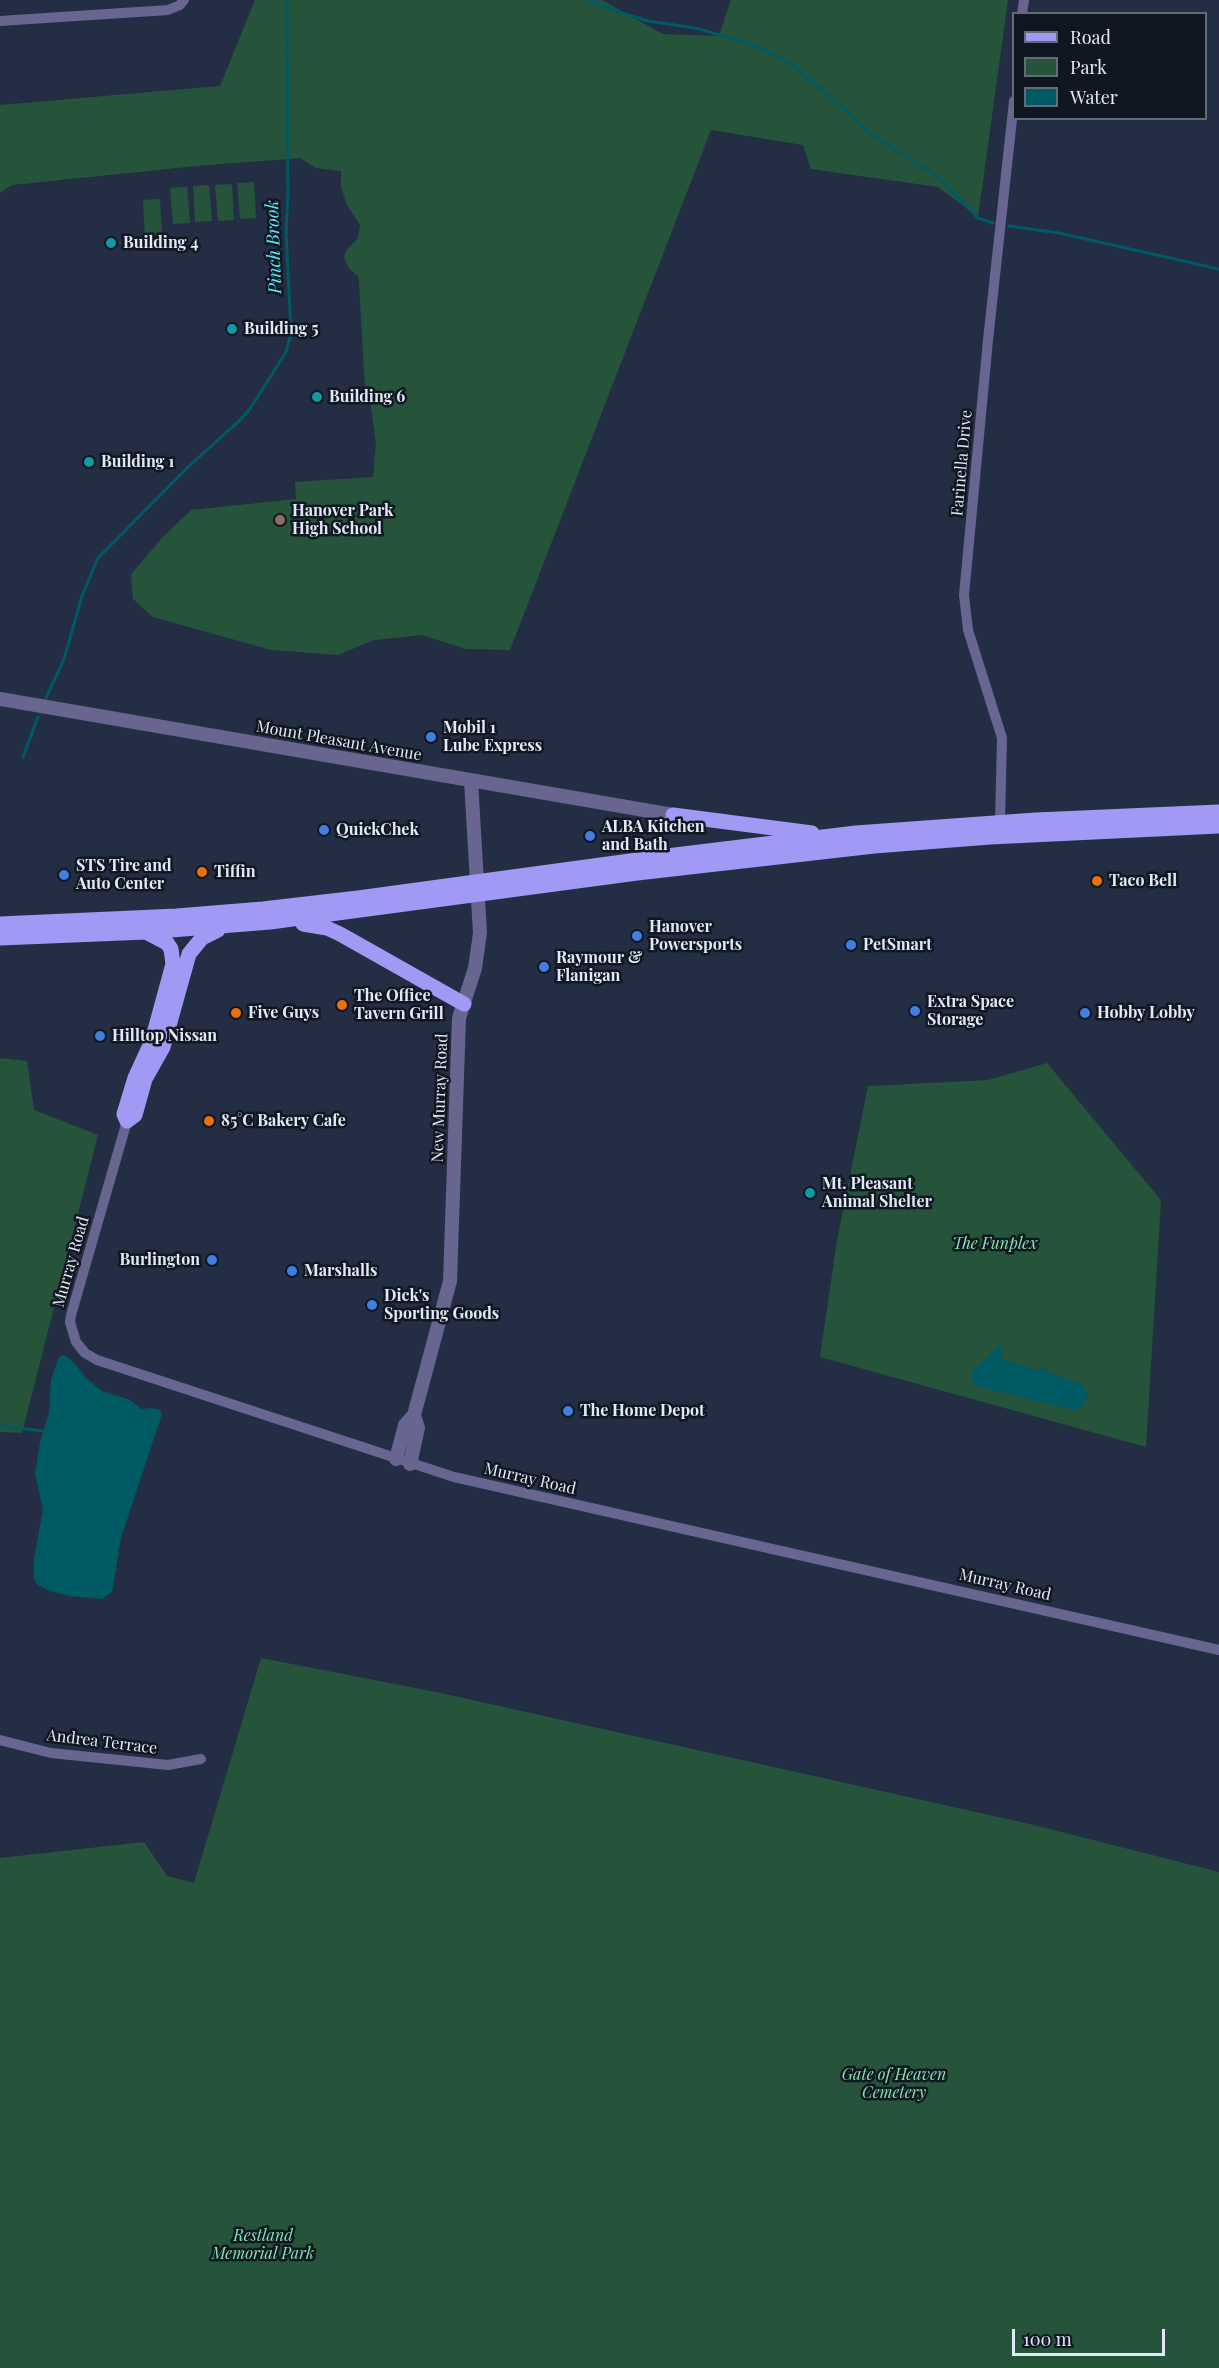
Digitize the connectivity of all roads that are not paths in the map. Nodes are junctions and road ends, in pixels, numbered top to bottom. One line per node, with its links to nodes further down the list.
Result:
1 (184, 0): 2 (street)
2 (0, 18)
3 (1012, 119): 8 (street, Farinella Drive)
4 (0, 699): 5 (street, Mount Pleasant Avenue)
5 (471, 780): 7 (street, Mount Pleasant Avenue); 11 (street, New Murray Road)
6 (1219, 812): 8 (main road)
7 (673, 815): 10 (main road)
8 (1000, 822): 10 (main road)
9 (1219, 826): 11 (main road)
10 (839, 836): 11 (main road)
11 (477, 889): 12 (main road); 13 (main road); 17 (street, New Murray Road)
12 (270, 922): 14 (main road); 17 (main road)
13 (0, 924)
14 (226, 926): 15 (main road); 18 (main road)
15 (146, 932): 16 (main road); 18 (main road)
16 (0, 938)
17 (464, 1004): 19 (street, New Murray Road)
18 (128, 1121): 20 (street, Murray Road)
19 (414, 1415): 20 (street, New Murray Road); 21 (street, New Murray Road)
20 (396, 1459): 21 (street, Murray Road)
21 (410, 1464): 22 (street, Murray Road)
22 (1219, 1650)
23 (0, 1740): 24 (street, Andrea Terrace)
24 (201, 1759)

